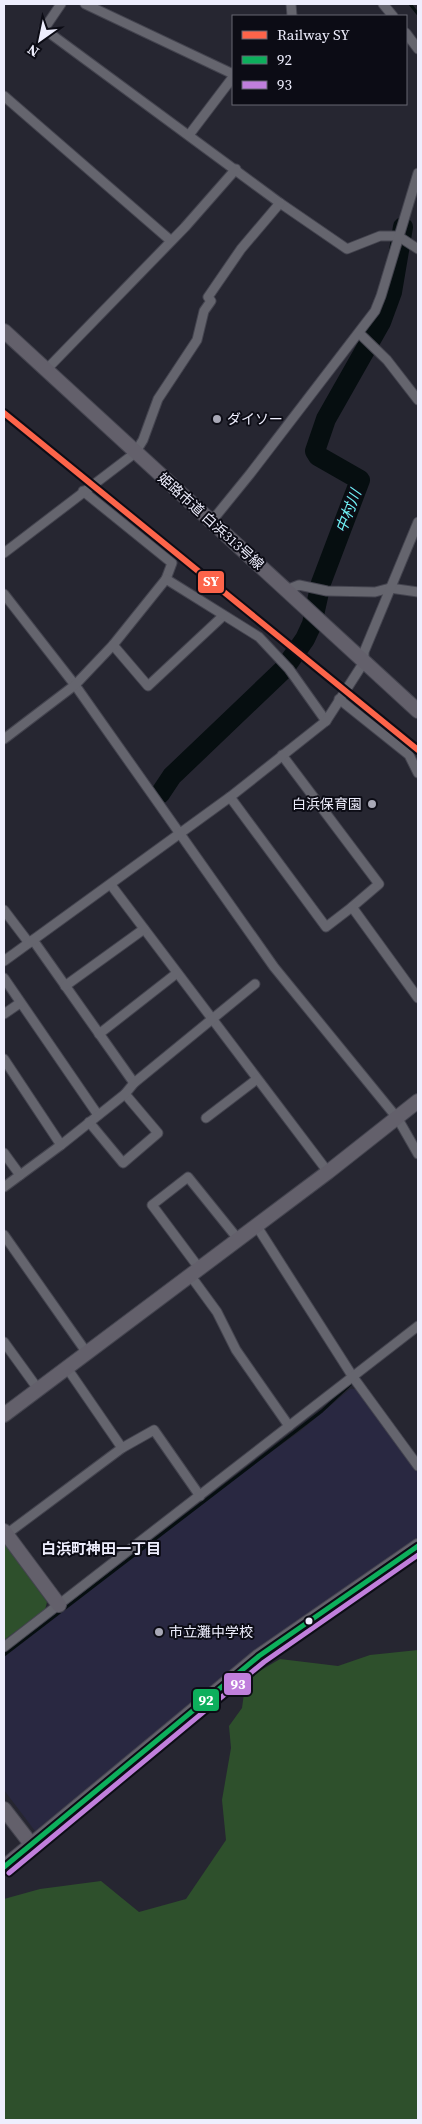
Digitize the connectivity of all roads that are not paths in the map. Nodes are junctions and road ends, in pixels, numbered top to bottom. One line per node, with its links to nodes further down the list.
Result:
1 (61, 4): 10 (street)
2 (84, 4): 7 (street)
3 (383, 4): 4 (street)
4 (392, 15)
5 (407, 34): 6 (street)
6 (418, 49)
7 (232, 75)
8 (232, 76): 10 (street)
9 (4, 96): 15 (street)
10 (189, 135): 11 (street)
11 (236, 169): 13 (street); 15 (street)
12 (418, 173): 14 (street)
13 (280, 203): 14 (street); 21 (street)
14 (402, 238): 16 (street); 18 (street)
15 (170, 240): 19 (street)
16 (418, 249)
17 (4, 331): 19 (street, 姫路市道 白浜313号線)
18 (359, 333): 20 (street); 23 (street)
19 (45, 371): 21 (street, 姫路市道 白浜313号線)
20 (418, 400)
21 (135, 453): 22 (street); 23 (street, 姫路市道 白浜313号線)
22 (83, 491): 25 (street); 26 (street)
23 (211, 522): 28 (street, 姫路市道 白浜313号線)
24 (418, 522): 27 (street)
25 (4, 553)
26 (166, 579): 31 (street); 32 (street)
27 (390, 588): 28 (street); 29 (street); 33 (street)
28 (286, 590): 33 (street, 姫路市道 白浜313号線)
29 (418, 592)
30 (4, 594): 34 (street)
31 (222, 616): 32 (street); 37 (street)
32 (113, 645): 34 (street)
33 (364, 662): 35 (street); 36 (street, 姫路市道 白浜313号線)
34 (75, 685): 38 (street); 42 (street)
35 (339, 699): 37 (street); 40 (street)
36 (418, 711)
37 (326, 721): 39 (street)
38 (4, 738)
39 (282, 755): 41 (street); 44 (street)
40 (418, 773)
41 (230, 797): 42 (street); 44 (street)
42 (180, 834): 43 (street); 65 (street)
43 (110, 885): 46 (street); 47 (street)
44 (352, 907): 53 (street)
45 (5, 913): 47 (street)
46 (144, 929): 49 (street); 52 (street)
47 (31, 941): 48 (street); 52 (street)
48 (4, 961)
49 (178, 973): 56 (street); 57 (street)
50 (4, 978): 54 (street)
51 (255, 984): 56 (street)
52 (65, 986): 57 (street)
53 (418, 998)
54 (20, 1003): 55 (street); 63 (street)
55 (4, 1014)
56 (212, 1018): 59 (street); 60 (street)
57 (99, 1034): 60 (street)
58 (4, 1059): 67 (street)
59 (257, 1079): 64 (street); 70 (street)
60 (134, 1083): 61 (street)
61 (125, 1094): 63 (street); 66 (street)
62 (418, 1101): 65 (street)
63 (98, 1115): 66 (street)
64 (206, 1118)
65 (398, 1119): 69 (street); 70 (street)
66 (89, 1122): 67 (street)
67 (61, 1145): 71 (street)
68 (4, 1153): 71 (street)
69 (418, 1154)
70 (328, 1172): 73 (street)
71 (20, 1175): 72 (street)
72 (4, 1187)
73 (256, 1225): 75 (street); 81 (street)
74 (4, 1235): 79 (street)
75 (238, 1239): 76 (street); 76 (street)
76 (195, 1272): 79 (street); 84 (street)
77 (418, 1326): 81 (street)
78 (4, 1342): 82 (street)
79 (86, 1353): 80 (street)
80 (67, 1368): 82 (street); 85 (street)
81 (356, 1380): 84 (street); 86 (street)
82 (38, 1389): 83 (street)
83 (4, 1415)
84 (289, 1426): 87 (street)
85 (122, 1448): 87 (street); 88 (street)
86 (418, 1466)
87 (200, 1496): 90 (street)
88 (5, 1534): 90 (street)
89 (418, 1546): 93 (street)
90 (59, 1605): 91 (street)
91 (4, 1647)
92 (4, 1809): 93 (street)
93 (31, 1844): 94 (street)
94 (4, 1867)

